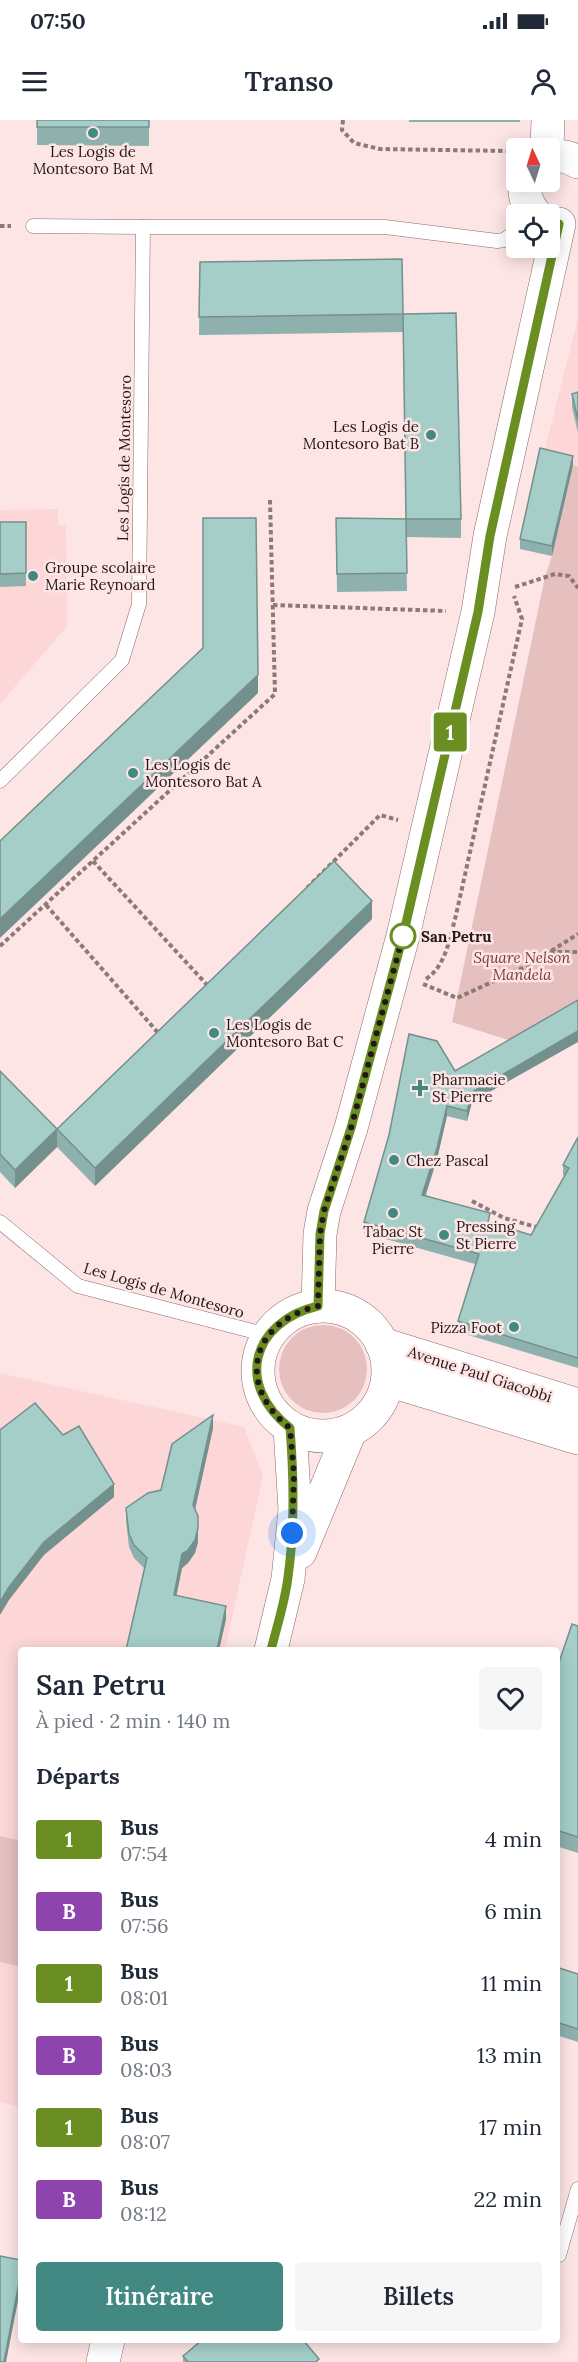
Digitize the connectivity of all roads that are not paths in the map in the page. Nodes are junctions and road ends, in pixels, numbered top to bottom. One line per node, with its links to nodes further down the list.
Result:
1 (548, 120): 2 (main road)
2 (547, 138)
3 (560, 156): 4 (main road)
4 (578, 162)
5 (33, 226): 6 (lane)
6 (143, 227): 7 (lane); 9 (lane, Les Logis de Montesoro)
7 (506, 238)
8 (547, 258): 11 (main road)
9 (0, 781)
10 (0, 1222): 12 (lane, Les Logis de Montesoro)
11 (318, 1306): 12 (main road); 13 (main road)
12 (268, 1335): 16 (main road)
13 (382, 1344): 14 (main road); 15 (main road, Avenue Paul Giacobbi)
14 (388, 1380): 17 (main road); 18 (main road)
15 (578, 1405)
16 (290, 1428): 17 (main road); 19 (main road)
17 (350, 1431): 19 (main road)
18 (578, 1438)
19 (288, 1579): 20 (main road)
20 (272, 1647)
21 (578, 2189): 22 (lane)
22 (560, 2252)
23 (107, 2343): 24 (main road)
24 (103, 2362)

